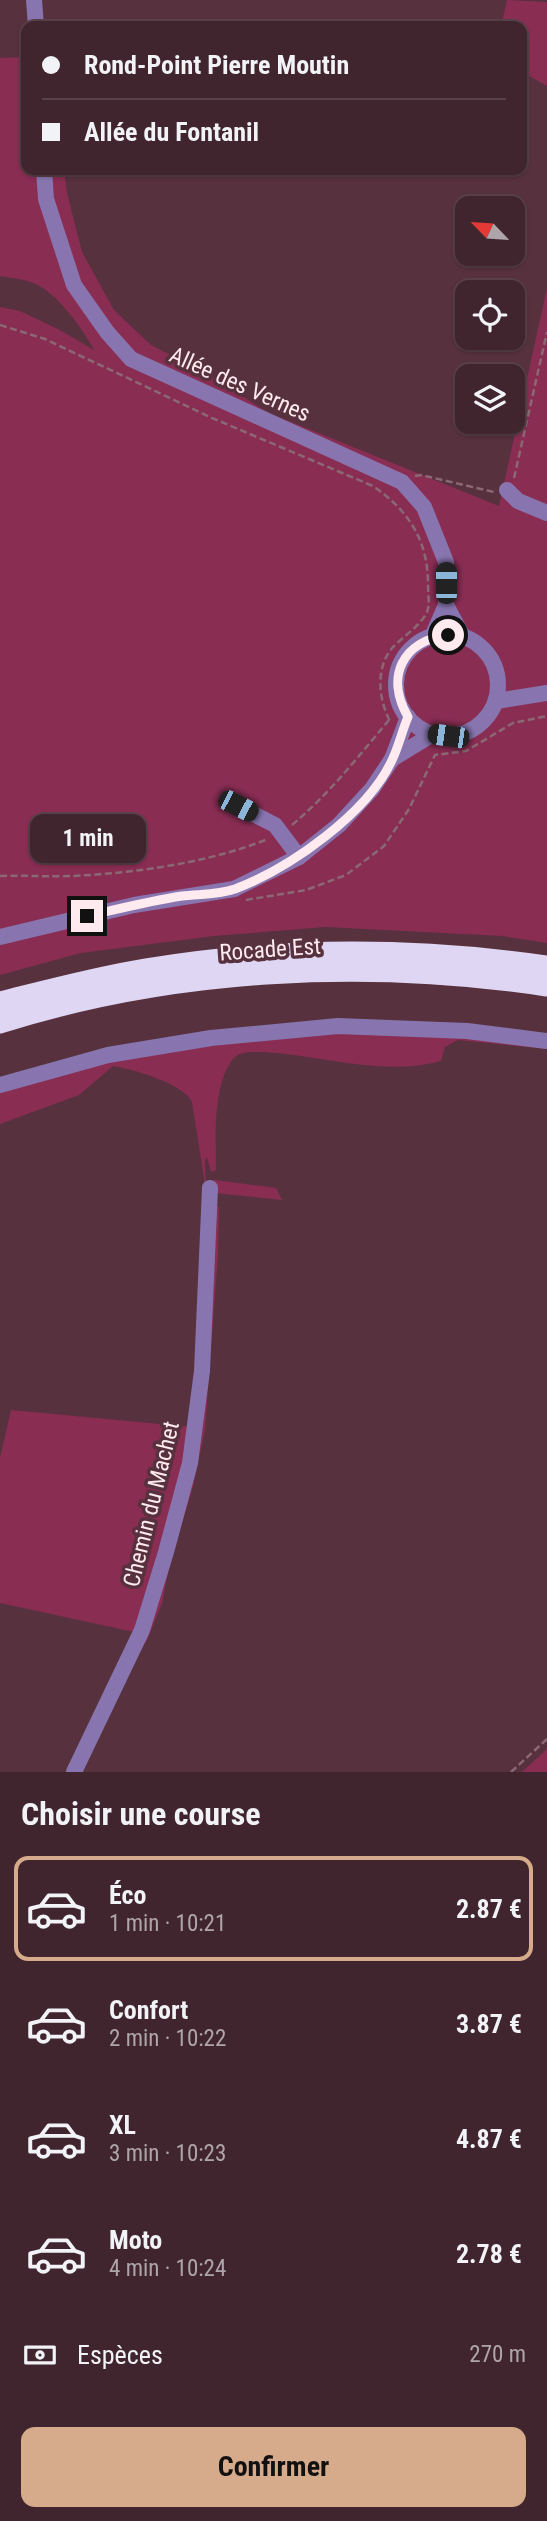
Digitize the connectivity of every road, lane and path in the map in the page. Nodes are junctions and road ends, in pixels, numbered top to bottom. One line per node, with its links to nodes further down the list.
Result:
1 (34, 0): 2 (street)
2 (36, 21)
3 (44, 175): 6 (street, Allée des Vernes)
4 (0, 325): 17 (path)
5 (547, 332): 7 (path)
6 (402, 482): 7 (path); 9 (street, Allée des Vernes)
7 (507, 490): 8 (street)
8 (547, 513)
9 (446, 605): 10 (street, Allée des Vernes); 11 (street, Allée des Vernes)
10 (432, 637): 11 (street); 16 (street)
11 (463, 637): 12 (street)
12 (498, 679): 13 (street); 14 (street)
13 (539, 695): 14 (street)
14 (496, 701): 19 (street)
15 (547, 716): 21 (path)
16 (408, 717): 18 (street); 19 (street)
17 (389, 720): 18 (path); 24 (path)
18 (401, 733): 22 (street)
19 (433, 734): 20 (street)
20 (417, 746): 21 (path); 22 (street)
21 (435, 755): 27 (path)
22 (393, 759): 25 (street)
23 (238, 806): 24 (street)
24 (282, 833): 25 (street); 26 (path)
25 (299, 857): 28 (street)
26 (0, 876)
27 (246, 900)
28 (0, 937)
29 (547, 966): 31 (highway, Rocade Est)
30 (547, 986): 32 (highway, Rocade Est)
31 (0, 1002)
32 (0, 1023)
33 (547, 1041): 34 (street)
34 (0, 1085)
35 (210, 1188): 37 (street, Chemin du Machet)
36 (547, 1739): 38 (path)
37 (74, 1772)
38 (511, 1772)

